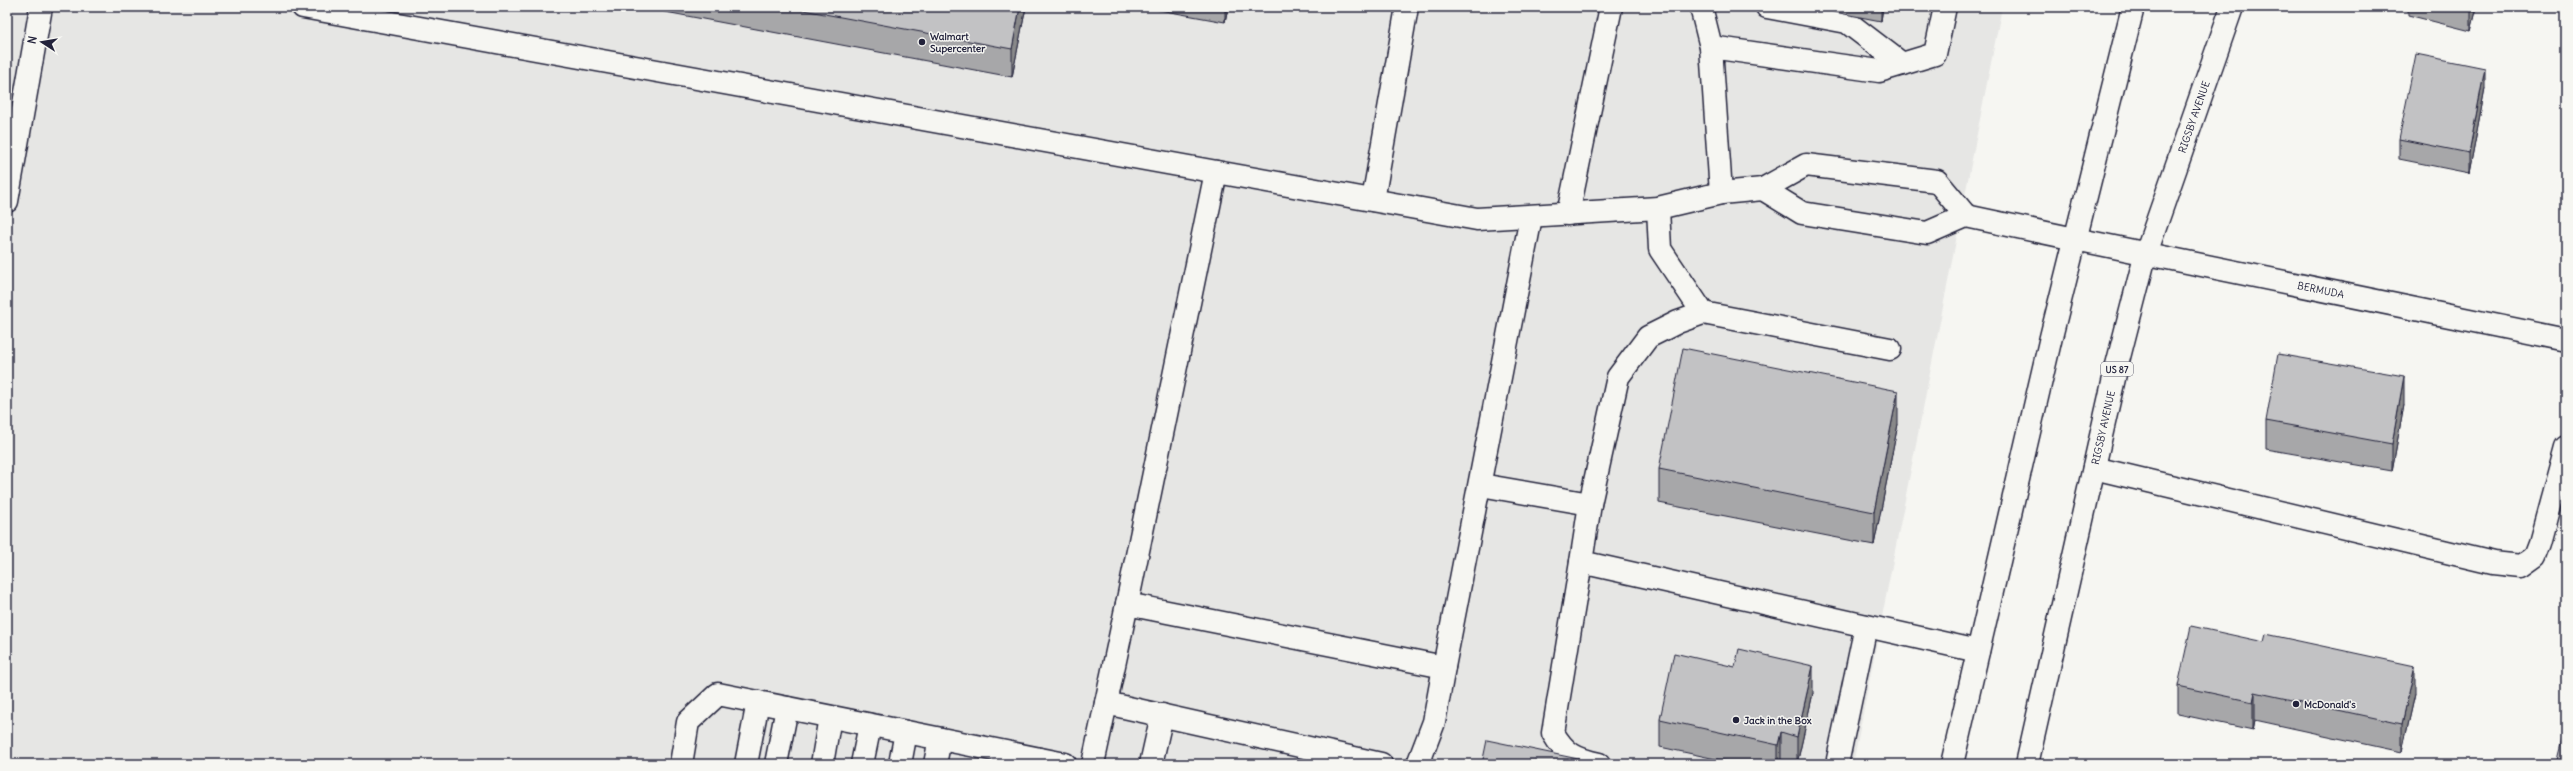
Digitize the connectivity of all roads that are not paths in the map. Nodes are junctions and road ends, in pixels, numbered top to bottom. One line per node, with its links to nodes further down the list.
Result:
1 (41, 7): 15 (main road)
2 (303, 7): 12 (main road)
3 (1407, 7): 16 (main road)
4 (1611, 7): 18 (main road)
5 (1701, 7): 10 (main road)
6 (1767, 7): 11 (main road)
7 (1945, 7): 11 (main road)
8 (2133, 7): 21 (main road)
9 (2232, 7): 22 (main road, RIGSBY AVENUE / US 87)
10 (1711, 48): 11 (main road); 14 (main road)
11 (1902, 64)
12 (1216, 172): 16 (main road); 31 (main road)
13 (1764, 189): 14 (main road); 19 (main road); 19 (main road)
14 (1721, 193): 17 (main road)
15 (7, 200)
16 (1373, 200): 20 (main road)
17 (1658, 208): 18 (main road); 23 (main road)
18 (1568, 214): 20 (main road)
19 (1966, 216): 21 (main road, BERMUDA)
20 (1531, 217): 28 (main road)
21 (2075, 240): 22 (main road, BERMUDA); 33 (main road)
22 (2145, 256): 24 (main road, BERMUDA); 27 (main road, RIGSBY AVENUE / US 87)
23 (1703, 313): 25 (main road); 29 (main road)
24 (2566, 340)
25 (1890, 349)
26 (2566, 447): 27 (main road)
27 (2094, 468): 60 (main road, RIGSBY AVENUE / US 87)
28 (1481, 486): 29 (main road); 34 (main road)
29 (1590, 504): 30 (main road)
30 (1581, 562): 32 (main road); 57 (main road)
31 (1127, 604): 34 (main road); 36 (main road)
32 (1866, 626): 33 (main road); 58 (main road)
33 (1978, 651): 59 (main road)
34 (1444, 667): 56 (main road)
35 (758, 702): 37 (main road); 45 (main road); 46 (main road)
36 (1106, 703): 38 (main road); 53 (main road)
37 (787, 708): 39 (main road); 47 (main road)
38 (1162, 715): 54 (main road); 55 (main road)
39 (830, 717): 40 (main road); 48 (main road)
40 (870, 725): 41 (main road); 49 (main road)
41 (906, 732): 42 (main road); 50 (main road)
42 (940, 739): 43 (main road); 51 (main road)
43 (982, 756): 44 (main road)
44 (1015, 759): 52 (main road)
45 (681, 764)
46 (746, 764)
47 (776, 764)
48 (822, 764)
49 (862, 764)
50 (900, 764)
51 (935, 764)
52 (1065, 764)
53 (1092, 764)
54 (1151, 764)
55 (1381, 764)
56 (1418, 764)
57 (1599, 764)
58 (1838, 764)
59 (1952, 764)
60 (2027, 764)

